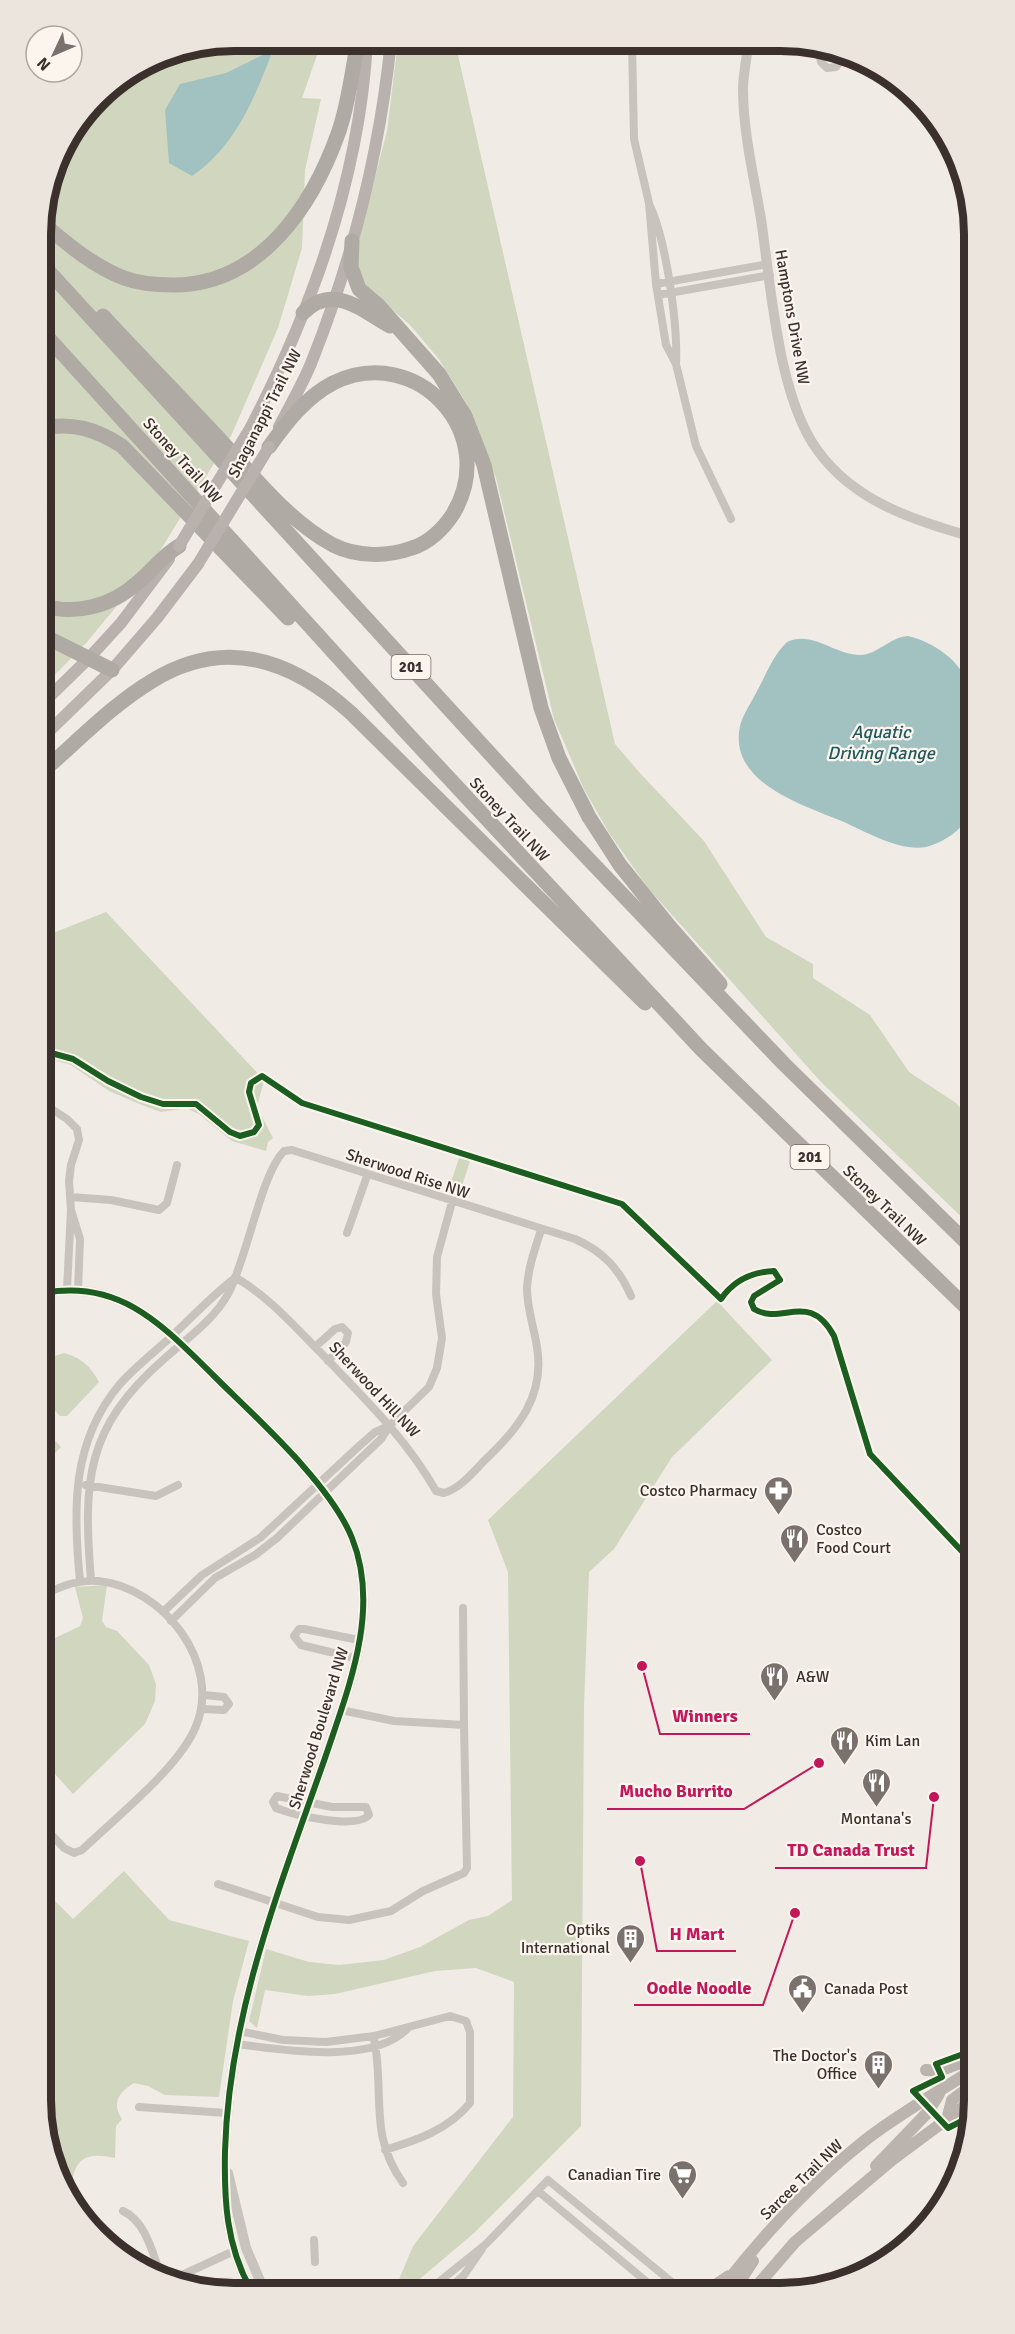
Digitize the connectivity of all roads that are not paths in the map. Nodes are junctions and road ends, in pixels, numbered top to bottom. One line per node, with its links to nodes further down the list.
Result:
1 (356, 51): 9 (highway)
2 (366, 51): 19 (main road, Shaganappi Trail NW)
3 (390, 51): 10 (main road, Shaganappi Trail NW)
4 (632, 51): 8 (street)
5 (747, 51): 12 (street, Hamptons Drive NW)
6 (820, 56): 7 (street)
7 (840, 61)
8 (649, 203): 14 (street); 15 (street)
9 (51, 230)
10 (352, 241): 18 (main road, Shaganappi Trail NW); 20 (highway)
11 (51, 263): 24 (highway)
12 (769, 270): 14 (street); 16 (street); 26 (street, Hamptons Drive NW)
13 (51, 274): 36 (highway, Stoney Trail NW / 201)
14 (668, 281): 15 (street); 16 (street)
15 (656, 284): 17 (street)
16 (669, 292): 17 (street); 22 (street)
17 (658, 295): 22 (street)
18 (334, 298): 19 (highway); 20 (highway); 24 (main road, Shaganappi Trail NW)
19 (303, 313): 27 (main road, Shaganappi Trail NW, bridge)
20 (398, 330): 36 (highway)
21 (51, 341): 34 (highway, Stoney Trail NW / 201)
22 (676, 364): 25 (street)
23 (51, 427): 34 (highway)
24 (269, 447): 31 (main road, Shaganappi Trail NW, bridge)
25 (731, 519)
26 (964, 535)
27 (179, 546): 28 (highway); 30 (main road, Shaganappi Trail NW)
28 (51, 607)
29 (51, 640): 30 (highway)
30 (88, 659): 31 (highway); 32 (main road, Shaganappi Trail NW)
31 (112, 670): 33 (main road, Shaganappi Trail NW)
32 (51, 695)
33 (51, 729)
34 (405, 732): 37 (highway, Stoney Trail NW / 201)
35 (51, 764): 37 (highway)
36 (786, 1065): 45 (highway, Stoney Trail NW / 201)
37 (717, 1066): 46 (highway, Stoney Trail NW / 201)
38 (51, 1109): 41 (street)
39 (177, 1164): 41 (street)
40 (367, 1176): 42 (street, Sherwood Rise NW); 44 (street); 47 (street, Sherwood Rise NW)
41 (70, 1197): 48 (street)
42 (452, 1202): 43 (street, Sherwood Rise NW); 59 (street)
43 (541, 1230): 50 (street, Sherwood Rise NW); 57 (street, Sherwood Hill NW)
44 (346, 1233)
45 (964, 1240)
46 (904, 1249): 51 (highway, Stoney Trail NW / 201); 52 (highway)
47 (235, 1278): 53 (street, Sherwood Rise NW); 54 (street, Sherwood Rise NW); 55 (street, Sherwood Hill NW)
48 (72, 1290): 49 (street, Sherwood Boulevard NW); 53 (street, Sherwood Boulevard NW)
49 (51, 1292)
50 (632, 1296)
51 (964, 1305)
52 (964, 1317)
53 (173, 1335): 54 (street, Sherwood Boulevard NW); 60 (street, Sherwood Rise NW)
54 (181, 1343): 61 (street, Sherwood Boulevard NW); 62 (street, Sherwood Rise NW)
55 (315, 1347): 56 (street, Sherwood Hill NW); 56 (street)
56 (328, 1361): 59 (street, Sherwood Hill NW)
57 (537, 1386): 58 (street); 59 (street, Sherwood Hill NW)
58 (547, 1388)
59 (390, 1425): 61 (street); 64 (street)
60 (77, 1484): 62 (street); 66 (street, Sherwood Rise NW)
61 (317, 1484): 64 (street, Sherwood Boulevard NW); 69 (street)
62 (89, 1485): 63 (street); 65 (street, Sherwood Rise NW)
63 (178, 1485)
64 (325, 1492): 70 (street); 71 (street, Sherwood Boulevard NW)
65 (91, 1580): 66 (street); 69 (street)
66 (80, 1581): 67 (street)
67 (51, 1592)
68 (464, 1608): 76 (street)
69 (163, 1612): 70 (street)
70 (171, 1621): 73 (street)
71 (358, 1640): 72 (street, Sherwood Boulevard NW); 72 (street)
72 (355, 1658): 75 (street, Sherwood Boulevard NW)
73 (204, 1695): 74 (street); 74 (street)
74 (202, 1709): 79 (street)
75 (341, 1710): 76 (street); 77 (street, Sherwood Boulevard NW)
76 (464, 1725): 81 (street)
77 (309, 1804): 78 (street, Sherwood Boulevard NW); 78 (street); 78 (street)
78 (305, 1816): 81 (street, Sherwood Boulevard NW)
79 (51, 1834)
80 (218, 1884): 81 (street)
81 (275, 1903): 82 (street, Sherwood Boulevard NW)
82 (239, 2031): 83 (street); 84 (street, Sherwood Boulevard NW)
83 (374, 2040): 84 (street); 94 (street); 94 (street)
84 (237, 2044): 92 (street, Sherwood Boulevard NW)
85 (964, 2062): 86 (main road)
86 (926, 2070)
87 (964, 2076): 89 (main road, Sarcee Trail NW)
88 (964, 2091): 93 (main road)
89 (939, 2092): 98 (main road); 106 (main road, Sarcee Trail NW)
90 (964, 2106): 93 (main road)
91 (139, 2107): 92 (street)
92 (226, 2113): 95 (street, Sherwood Boulevard NW)
93 (948, 2116): 98 (main road)
94 (385, 2150): 96 (street)
95 (225, 2158): 102 (street, Sherwood Boulevard NW); 108 (street, Sherwood Boulevard NW)
96 (403, 2183)
97 (538, 2191): 101 (street); 111 (street); 112 (street)
98 (854, 2191): 114 (main road)
99 (123, 2211): 104 (street)
100 (314, 2240): 103 (street)
101 (486, 2244): 109 (street); 110 (street)
102 (234, 2251): 105 (street); 107 (street, Sherwood Boulevard NW)
103 (315, 2262)
104 (157, 2266)
105 (182, 2275)
106 (734, 2282): 113 (main road)
107 (248, 2283)
108 (261, 2283)
109 (437, 2283)
110 (455, 2283)
111 (648, 2283)
112 (673, 2283)
113 (717, 2283)
114 (759, 2283)

